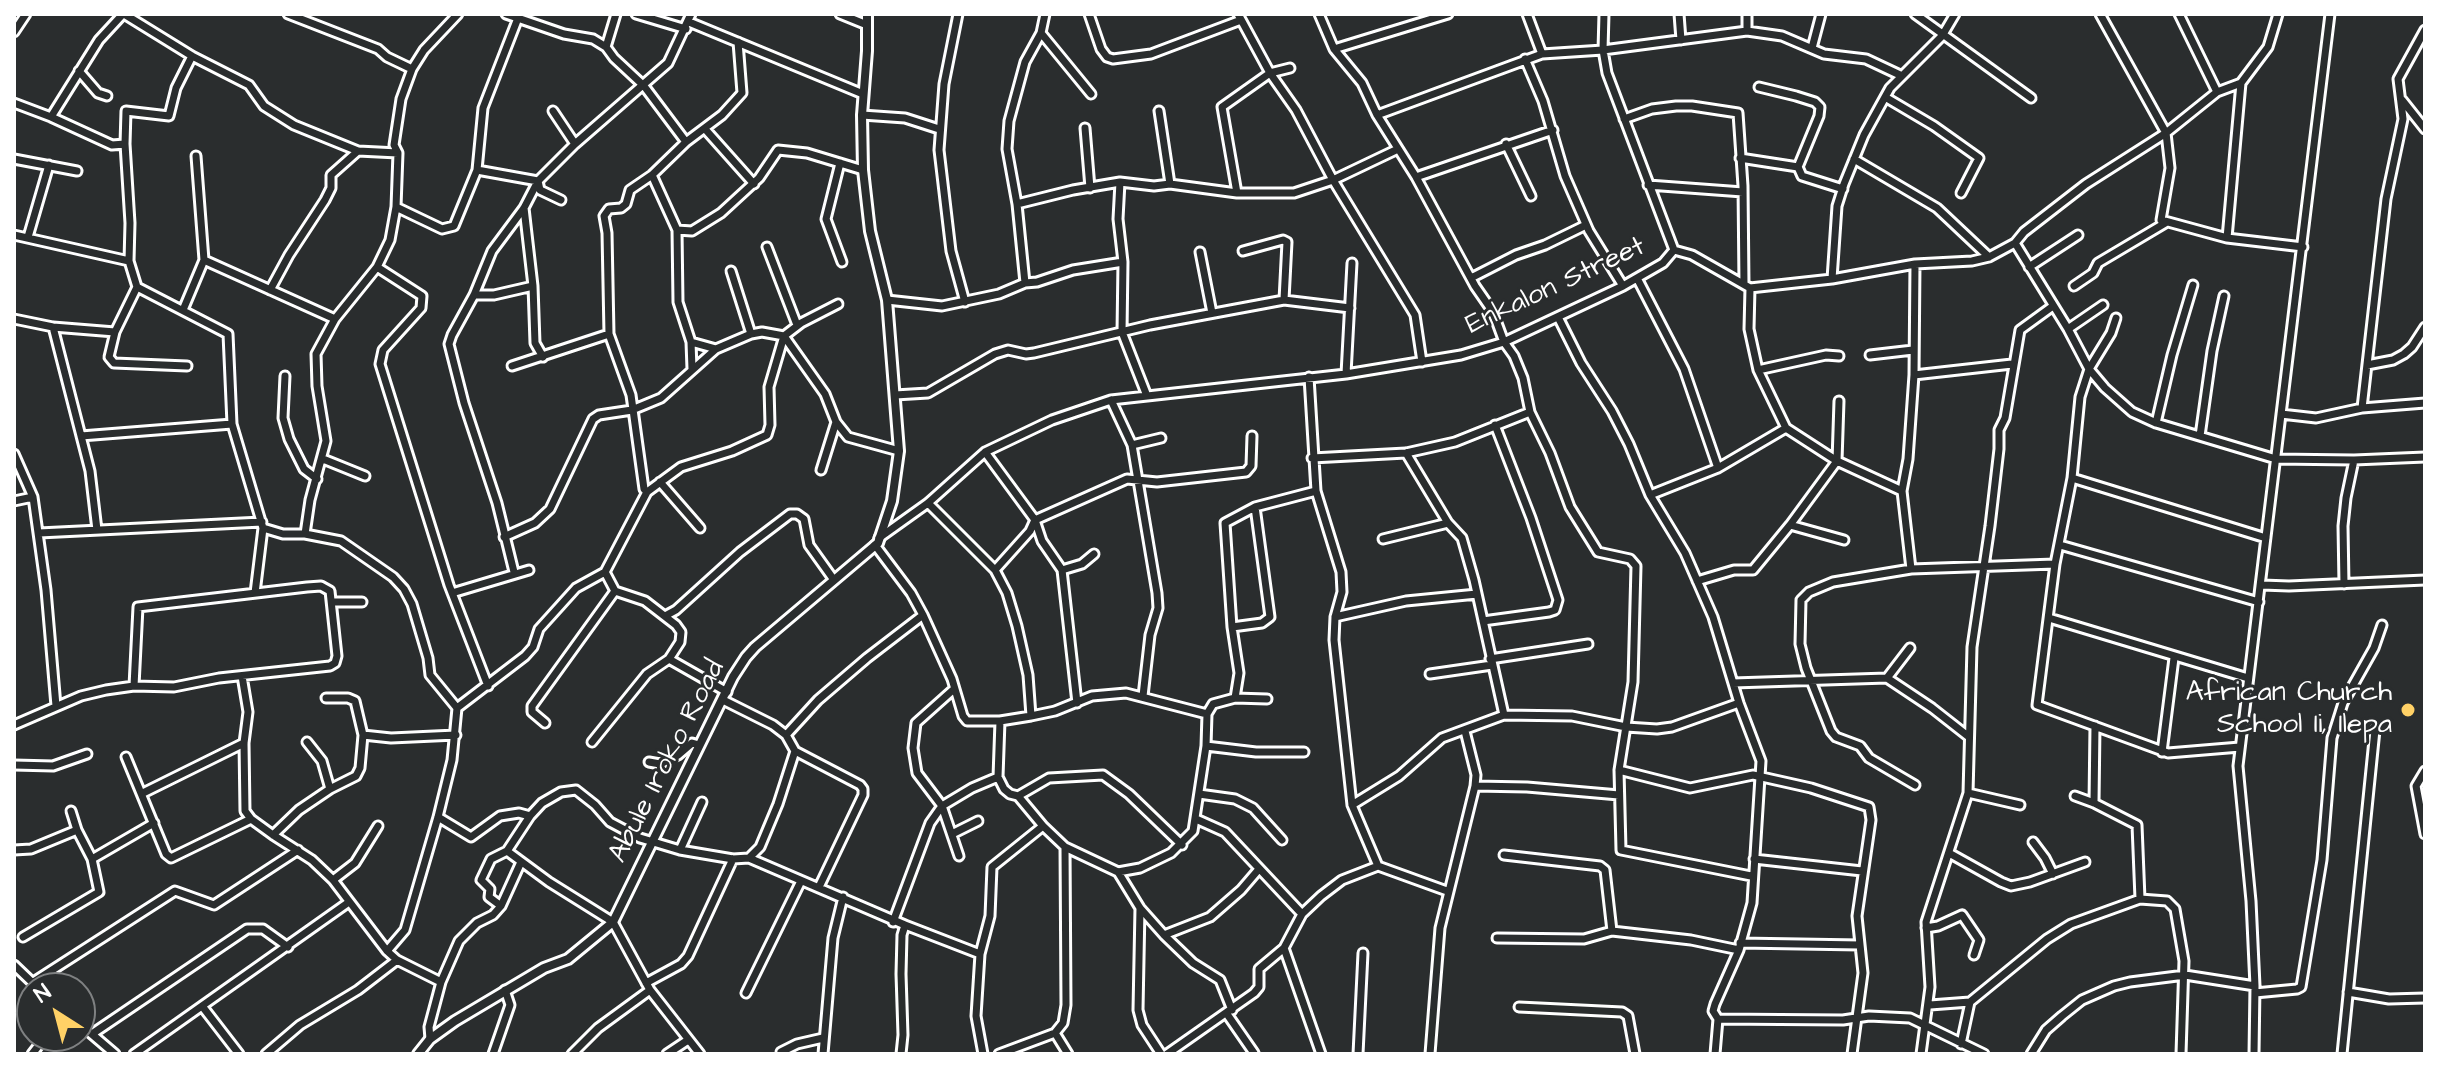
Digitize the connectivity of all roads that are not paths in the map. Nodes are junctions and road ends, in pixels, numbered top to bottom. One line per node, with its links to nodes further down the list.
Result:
1 (26, 14): 32 (street)
2 (124, 14): 42 (street); 46 (street)
3 (288, 14): 45 (street)
4 (458, 14): 45 (street)
5 (506, 14): 27 (street)
6 (616, 14): 37 (street)
7 (636, 14): 28 (street)
8 (840, 14): 29 (street)
9 (867, 14): 29 (street)
10 (958, 14): 68 (street)
11 (1045, 14): 33 (street)
12 (1089, 14): 26 (street)
13 (1319, 14): 39 (street)
14 (1448, 14): 39 (street)
15 (1527, 14): 41 (street)
16 (1604, 14): 40 (street)
17 (1679, 14): 35 (street)
18 (1747, 14): 31 (street)
19 (1821, 14): 38 (street)
20 (1915, 14): 34 (street)
21 (1955, 14): 34 (street)
22 (2100, 14): 71 (street)
23 (2179, 14): 52 (street)
24 (2278, 14): 49 (street)
25 (2330, 14): 116 (street)
26 (1239, 17): 47 (street)
27 (518, 18): 37 (street); 86 (street)
28 (689, 22): 36 (street); 50 (street)
29 (867, 25): 53 (street)
30 (2425, 30): 57 (street)
31 (1747, 31): 35 (street); 38 (street)
32 (14, 32)
33 (1041, 33): 54 (street); 104 (street)
34 (1942, 36): 48 (street); 58 (street)
35 (1681, 40): 40 (street)
36 (738, 42): 53 (street); 67 (street)
37 (606, 47): 50 (street)
38 (1812, 48): 48 (street)
39 (1334, 49): 63 (street)
40 (1603, 50): 41 (street); 65 (street)
41 (1542, 54): 43 (street)
42 (192, 56): 73 (street); 77 (street)
43 (1525, 59): 63 (street); 70 (street)
44 (1290, 68): 47 (street)
45 (412, 69): 78 (street)
46 (79, 71): 55 (street); 64 (street)
47 (1270, 73): 91 (street); 100 (street)
48 (1900, 75): 56 (street)
49 (2241, 83): 52 (street); 113 (street)
50 (644, 86): 72 (street); 74 (street)
51 (1759, 87): 85 (street)
52 (2217, 92): 71 (street)
53 (863, 94): 62 (street)
54 (1091, 94)
55 (107, 96)
56 (1885, 97): 82 (street); 101 (street)
57 (2400, 97): 69 (street); 174 (street)
58 (2031, 98)
59 (14, 103): 64 (street)
60 (553, 111): 74 (street)
61 (1159, 111): 95 (street)
62 (862, 115): 68 (street); 87 (street)
63 (1377, 115): 76 (street)
64 (51, 117): 73 (street)
65 (1624, 119): 80 (street); 96 (street)
66 (1085, 128): 97 (street)
67 (705, 129): 72 (street); 94 (street)
68 (939, 129): 145 (street)
69 (2425, 129)
70 (1553, 130): 75 (street); 108 (street)
71 (2166, 133): 107 (street); 114 (street)
72 (686, 142): 89 (street)
73 (125, 144): 122 (street)
74 (575, 144): 92 (street)
75 (1506, 144): 90 (street); 102 (street)
76 (1398, 149): 90 (street); 91 (street)
77 (358, 151): 78 (street); 140 (street)
78 (398, 153): 105 (street)
79 (196, 156): 121 (street)
80 (1740, 158): 85 (street); 99 (street)
81 (14, 159): 84 (street)
82 (1854, 159): 98 (street); 120 (street)
83 (840, 163): 87 (street); 94 (street); 123 (street)
84 (49, 165): 88 (street); 112 (street)
85 (1798, 167): 98 (street)
86 (477, 170): 92 (street); 105 (street)
87 (863, 170): 143 (street)
88 (77, 171)
89 (652, 175): 109 (street); 162 (street)
90 (1416, 177): 130 (street)
91 (1333, 180): 100 (street); 172 (street)
92 (538, 181): 103 (street); 106 (street)
93 (1120, 182): 95 (street); 97 (street); 124 (street)
94 (754, 184): 109 (street)
95 (1170, 184): 100 (street)
96 (1648, 185): 99 (street); 117 (street)
97 (1090, 188): 104 (street)
98 (1843, 189): 132 (street)
99 (1743, 192): 137 (street)
100 (1237, 193)
101 (1961, 193)
102 (1531, 196)
103 (561, 200)
104 (1017, 204): 133 (street)
105 (396, 207): 127 (street)
106 (524, 208): 135 (street); 141 (street)
107 (2167, 222): 113 (street); 138 (street)
108 (1586, 225): 130 (street); 136 (street)
109 (677, 230): 165 (street)
110 (14, 235): 112 (street)
111 (2078, 235): 128 (street)
112 (28, 237): 122 (street)
113 (2227, 238): 116 (street)
114 (2015, 243): 120 (street); 128 (street)
115 (767, 247): 156 (street)
116 (2303, 247): 192 (street)
117 (1674, 250): 131 (street, Enkalon Street); 137 (street, Enkalon Street)
118 (1243, 251): 144 (street)
119 (1200, 252): 151 (street)
120 (1989, 257): 126 (street)
121 (204, 260): 140 (street); 150 (street)
122 (129, 261): 139 (street)
123 (842, 262)
124 (1123, 262): 133 (street); 161 (street)
125 (1352, 263): 149 (street)
126 (1915, 264): 132 (street); 168 (street)
127 (377, 267): 155 (street); 258 (street)
128 (2029, 267): 148 (street)
129 (731, 271): 163 (street)
130 (1471, 278): 166 (street)
131 (1637, 278): 136 (street, Enkalon Street); 213 (street)
132 (1832, 279): 137 (street)
133 (1025, 283): 145 (street)
134 (2193, 285): 194 (street)
135 (533, 286): 141 (street); 171 (street)
136 (1623, 286): 152 (street, Enkalon Street)
137 (1747, 286): 179 (street)
138 (2074, 286)
139 (137, 287): 150 (street); 160 (street)
140 (270, 290): 155 (street)
141 (474, 295): 236 (street)
142 (2224, 296): 200 (street)
143 (887, 300): 145 (street); 184 (street)
144 (1284, 300): 149 (street); 151 (street)
145 (965, 302)
146 (838, 304): 156 (street)
147 (2103, 305): 159 (street)
148 (2053, 306): 159 (street); 173 (street)
149 (1350, 308): 180 (street)
150 (183, 310): 195 (street)
151 (1212, 313): 161 (street)
152 (1558, 317): 166 (street, Enkalon Street); 223 (street)
153 (2116, 318): 178 (street)
154 (14, 319): 157 (street)
155 (335, 319): 209 (street)
156 (797, 325): 164 (street)
157 (53, 327): 160 (street); 198 (street)
158 (2425, 327): 174 (street)
159 (2068, 329): 178 (street)
160 (115, 332): 175 (street)
161 (1122, 332): 184 (street); 185 (street)
162 (609, 334): 171 (street); 190 (street)
163 (751, 334): 164 (street); 167 (street)
164 (784, 336): 193 (street); 219 (street)
165 (691, 342): 167 (street); 177 (street)
166 (1504, 342): 172 (street, Enkalon Street); 191 (street)
167 (716, 349): 177 (street)
168 (1913, 350): 169 (street); 181 (street)
169 (1870, 355)
170 (1839, 356): 179 (street)
171 (543, 357): 176 (street)
172 (1422, 362): 180 (street, Enkalon Street)
173 (2012, 364): 181 (street); 244 (street)
174 (2367, 365): 189 (street)
175 (187, 366)
176 (512, 366)
177 (692, 369): 190 (street)
178 (2089, 369): 194 (street); 217 (street)
179 (1758, 370): 197 (street)
180 (1346, 374): 183 (street, Enkalon Street)
181 (1914, 375): 221 (street)
182 (285, 376): 218 (street)
183 (1309, 377): 185 (street, Enkalon Street); 208 (street)
184 (895, 395): 203 (street)
185 (1147, 396): 186 (street, Enkalon Street)
186 (1111, 400): 202 (street); 204 (street, Enkalon Street)
187 (1839, 401): 212 (street)
188 (2425, 403): 189 (street)
189 (2362, 408): 192 (street)
190 (632, 410): 222 (street); 236 (street)
191 (1530, 412): 196 (street); 302 (street)
192 (2281, 414): 210 (street)
193 (836, 422): 203 (street); 214 (street)
194 (2156, 423): 200 (street)
195 (232, 424): 198 (street); 230 (street)
196 (1495, 425): 205 (street); 268 (street)
197 (1786, 428): 212 (street); 213 (street)
198 (81, 436): 233 (street)
199 (1252, 436): 216 (street)
200 (2200, 436): 210 (street)
201 (1161, 438): 202 (street)
202 (1132, 445): 216 (street)
203 (899, 451): 240 (street)
204 (985, 452): 226 (street, Enkalon Street); 228 (street)
205 (1406, 453): 208 (street); 229 (street)
206 (14, 454): 224 (street)
207 (2425, 457): 211 (street)
208 (1312, 458): 220 (street)
209 (323, 459): 215 (street); 218 (street)
210 (2276, 459): 211 (street); 237 (street)
211 (2354, 460): 254 (street)
212 (1837, 461): 221 (street); 231 (street)
213 (1718, 468): 223 (street)
214 (821, 470)
215 (365, 476)
216 (1137, 478): 228 (street); 287 (street)
217 (2072, 478): 237 (street); 241 (street)
218 (317, 479): 235 (street)
219 (660, 482): 222 (street); 232 (street)
220 (1316, 491): 227 (street); 266 (street)
221 (1902, 491): 245 (street)
222 (647, 492): 250 (street)
223 (1650, 495): 253 (street)
224 (33, 497): 225 (street); 234 (street)
225 (14, 501)
226 (928, 503): 240 (street, Enkalon Street); 247 (street)
227 (1255, 507): 271 (street); 271 (street)
228 (1035, 520): 247 (street); 248 (street)
229 (1448, 523): 238 (street); 259 (street)
230 (262, 525): 233 (street); 235 (street); 257 (street)
231 (1790, 525): 239 (street); 253 (street)
232 (700, 528)
233 (97, 530): 234 (street)
234 (39, 533): 293 (street)
235 (305, 534): 294 (street)
236 (504, 537): 249 (street)
237 (2266, 538): 255 (street)
238 (1383, 539)
239 (1844, 540)
240 (877, 542): 251 (street, Abule Iroko Road); 264 (street)
241 (2060, 545): 243 (street); 262 (street)
242 (1094, 554): 248 (street)
243 (2055, 564): 244 (street); 267 (street)
244 (1982, 568): 245 (street); 308 (street)
245 (1911, 569): 281 (street)
246 (529, 570): 249 (street)
247 (995, 570): 297 (street)
248 (1062, 570): 291 (street)
249 (514, 572): 258 (street)
250 (605, 572): 256 (street); 284 (street)
251 (834, 580): 263 (street); 286 (street, Abule Iroko Road)
252 (2425, 580): 254 (street)
253 (1697, 581): 282 (street)
254 (2344, 584): 255 (street)
255 (2262, 585): 262 (street)
256 (615, 591): 265 (street); 299 (street)
257 (255, 593): 260 (street); 283 (street)
258 (452, 593): 284 (street)
259 (1477, 594): 266 (street); 268 (street)
260 (333, 602): 261 (street); 278 (street)
261 (362, 602)
262 (2259, 602): 280 (street)
263 (676, 610): 265 (street); 269 (street)
264 (923, 615): 285 (street); 307 (street)
265 (665, 616): 269 (street)
266 (1335, 617): 337 (street)
267 (2049, 618): 274 (street); 301 (street)
268 (1483, 621): 276 (street)
269 (676, 625): 275 (street)
270 (2382, 625): 409 (street)
271 (1232, 627): 289 (street)
272 (1588, 644): 276 (street)
273 (1910, 648): 279 (street)
274 (2174, 658): 280 (street); 317 (street)
275 (669, 659): 286 (street); 310 (street)
276 (1491, 662): 277 (street); 296 (street)
277 (1430, 674)
278 (242, 676): 283 (street); 311 (street)
279 (1887, 678): 281 (street); 308 (street)
280 (2248, 678): 314 (street)
281 (1811, 680): 282 (street); 326 (street)
282 (1733, 683): 292 (street)
283 (134, 686): 293 (street)
284 (488, 686): 294 (street)
285 (954, 689): 298 (street); 339 (street)
286 (725, 696): 307 (street); 312 (street, Abule Iroko Road)
287 (1143, 696): 291 (street); 295 (street)
288 (326, 698): 305 (street)
289 (1235, 698): 290 (street); 295 (street)
290 (1267, 699)
291 (1077, 703): 297 (street)
292 (1739, 703): 302 (street); 325 (street)
293 (56, 706): 300 (street)
294 (457, 708): 306 (street)
295 (1207, 714): 313 (street)
296 (1504, 715): 302 (street); 304 (street)
297 (1031, 716): 298 (street)
298 (1000, 721): 324 (street)
299 (545, 723)
300 (14, 725)
301 (2095, 726): 317 (street); 336 (street)
302 (1626, 727): 322 (street)
303 (2375, 730): 411 (street)
304 (1465, 731): 327 (street); 337 (street)
305 (363, 735): 306 (street); 328 (street)
306 (456, 735): 342 (street)
307 (786, 735): 315 (street)
308 (1969, 737): 330 (street)
309 (307, 742): 328 (street)
310 (592, 742)
311 (244, 743): 329 (street); 343 (street)
312 (699, 745): 320 (street); 356 (street, Abule Iroko Road)
313 (1206, 746): 316 (street); 331 (street)
314 (2240, 747): 317 (street); 409 (street)
315 (795, 751): 366 (street); 380 (street)
316 (1304, 752)
317 (2162, 752)
318 (87, 754): 321 (street)
319 (126, 757): 329 (street)
320 (649, 762)
321 (14, 765)
322 (1619, 770): 325 (street); 332 (street)
323 (2425, 771): 347 (street)
324 (998, 777): 333 (street); 339 (street)
325 (1762, 778): 369 (street); 374 (street)
326 (1915, 785)
327 (1475, 786): 332 (street); 381 (street)
328 (330, 789): 353 (street)
329 (143, 793): 346 (street)
330 (1968, 793): 338 (street); 363 (street)
331 (1199, 794): 344 (street); 354 (street)
332 (1619, 795): 377 (street)
333 (1018, 796): 349 (street); 357 (street)
334 (2075, 796): 336 (street)
335 (702, 802): 361 (street)
336 (2094, 803): 383 (street)
337 (1352, 805): 372 (street)
338 (2020, 805)
339 (942, 806): 351 (street); 389 (street)
340 (71, 811): 350 (street)
341 (530, 816): 342 (street); 356 (street); 362 (street)
342 (438, 817): 400 (street)
343 (251, 819): 346 (street); 353 (street)
344 (1196, 819): 357 (street); 373 (street)
345 (978, 821): 351 (street)
346 (154, 823): 367 (street)
347 (2424, 823): 352 (street)
348 (378, 826): 378 (street)
349 (1043, 826): 358 (street); 402 (street)
350 (77, 830): 359 (street); 367 (street)
351 (952, 834): 365 (street)
352 (2425, 834)
353 (273, 835): 360 (street)
354 (1282, 840)
355 (2033, 842): 376 (street)
356 (651, 843): 361 (street); 388 (street, Abule Iroko Road)
357 (1182, 845): 375 (street)
358 (1065, 847): 375 (street); 423 (street)
359 (14, 850)
360 (298, 850): 378 (street); 405 (street)
361 (680, 850): 368 (street)
362 (507, 851): 370 (street); 385 (street)
363 (1949, 853): 376 (street); 391 (street)
364 (1504, 855): 392 (street)
365 (959, 856)
366 (749, 858): 368 (street); 379 (street)
367 (92, 859): 394 (street)
368 (733, 859): 408 (street)
369 (1754, 859): 374 (street); 377 (street)
370 (521, 862): 385 (street); 388 (street)
371 (2085, 862): 376 (street)
372 (1378, 866): 381 (street); 387 (street)
373 (1259, 869): 387 (street); 393 (street)
374 (1862, 871): 396 (street)
375 (1118, 872): 386 (street)
376 (2053, 874)
377 (1751, 876): 397 (street)
378 (333, 880): 384 (street)
379 (801, 881): 380 (street); 412 (street)
380 (819, 887): 382 (street)
381 (1447, 891): 448 (street)
382 (843, 897): 389 (street); 425 (street)
383 (2140, 899): 406 (street); 414 (street)
384 (349, 902): 398 (street); 400 (street)
385 (501, 906): 407 (street)
386 (1140, 908): 393 (street); 445 (street)
387 (1302, 914): 399 (street)
388 (613, 922): 408 (street); 410 (street, Abule Iroko Road)
389 (893, 922): 390 (street)
390 (905, 925): 402 (street); 441 (street)
391 (1926, 928): 403 (street); 415 (street)
392 (1612, 931): 395 (street); 397 (street)
393 (1164, 935): 418 (street)
394 (23, 937)
395 (1497, 938)
396 (1860, 945): 397 (street); 419 (street)
397 (1739, 946): 420 (street)
398 (288, 947): 416 (street); 422 (street)
399 (1284, 948): 418 (street); 446 (street)
400 (387, 951): 404 (street)
401 (1363, 953): 447 (street)
402 (980, 954): 442 (street)
403 (1974, 955)
404 (397, 960): 407 (street); 434 (street)
405 (56, 972)
406 (2185, 975): 409 (street); 454 (street); 455 (street)
407 (441, 982): 426 (street)
408 (648, 986): 427 (street); 437 (street)
409 (2255, 989): 456 (street)
410 (505, 990): 426 (street, Abule Iroko Road); 436 (street)
411 (2348, 992): 413 (street); 457 (street)
412 (746, 993)
413 (2425, 998)
414 (1970, 1002): 415 (street); 428 (street)
415 (1930, 1005): 421 (street)
416 (202, 1006): 432 (street); 433 (street)
417 (1519, 1007): 449 (street)
418 (1230, 1012): 430 (street); 445 (street)
419 (1857, 1018): 420 (street); 421 (street); 451 (street)
420 (1718, 1019): 450 (street)
421 (1927, 1025): 428 (street); 452 (street)
422 (96, 1031)
423 (1055, 1033): 443 (street); 444 (street)
424 (96, 1037): 431 (street)
425 (823, 1038): 429 (street); 440 (street)
426 (430, 1039): 435 (street, Abule Iroko Road)
427 (688, 1040): 438 (street); 439 (street)
428 (1961, 1044): 453 (street)
429 (781, 1052)
430 (1254, 1053)
431 (115, 1054)
432 (134, 1054)
433 (239, 1054)
434 (266, 1054)
435 (418, 1054)
436 (493, 1054)
437 (572, 1054)
438 (667, 1054)
439 (700, 1054)
440 (823, 1054)
441 (901, 1054)
442 (983, 1054)
443 (999, 1054)
444 (1068, 1054)
445 (1164, 1054)
446 (1321, 1054)
447 (1358, 1054)
448 (1430, 1054)
449 (1635, 1054)
450 (1715, 1054)
451 (1852, 1054)
452 (1921, 1054)
453 (1984, 1054)
454 (2031, 1054)
455 (2181, 1054)
456 (2254, 1054)
457 (2342, 1054)

